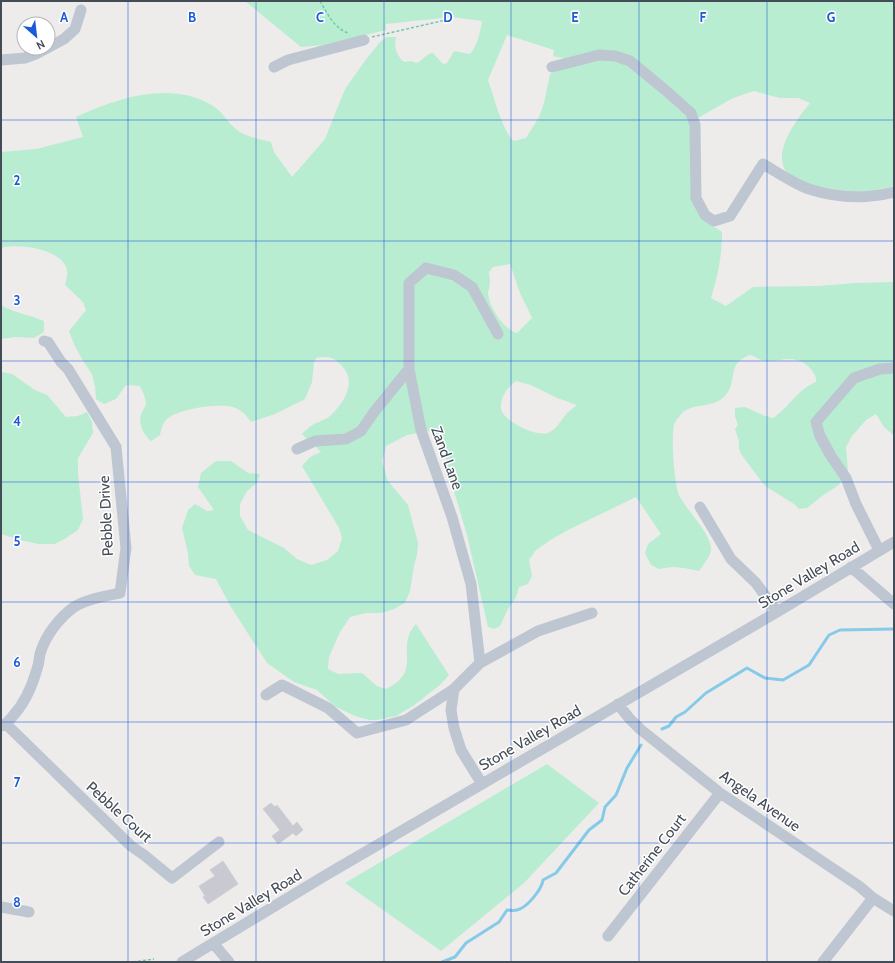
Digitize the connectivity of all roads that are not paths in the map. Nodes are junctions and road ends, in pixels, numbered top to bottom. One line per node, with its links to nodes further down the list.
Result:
1 (81, 10): 3 (street)
2 (364, 40): 4 (street)
3 (1, 60)
4 (274, 67)
5 (552, 67): 6 (street)
6 (894, 192)
7 (498, 334): 10 (street, Zand Lane)
8 (44, 341): 23 (street, Pebble Drive)
9 (894, 368): 14 (street)
10 (409, 369): 11 (street); 19 (street, Zand Lane)
11 (297, 449)
12 (700, 507): 17 (street)
13 (894, 542): 14 (street, Stone Valley Road)
14 (879, 550): 15 (street, Stone Valley Road)
15 (851, 568): 16 (street); 17 (street, Stone Valley Road)
16 (894, 604)
17 (777, 612): 22 (street, Stone Valley Road)
18 (592, 613): 19 (street)
19 (480, 663): 20 (street)
20 (454, 689): 21 (street); 24 (street)
21 (266, 695)
22 (618, 704): 24 (street, Stone Valley Road); 25 (street, Angela Avenue)
23 (4, 725): 26 (street, Pebble Court)
24 (482, 784): 32 (street, Stone Valley Road)
25 (720, 793): 27 (street, Angela Avenue); 31 (street, Catherine Court)
26 (219, 842)
27 (873, 898): 29 (street, Angela Avenue); 35 (street)
28 (1, 907): 30 (street)
29 (894, 911)
30 (29, 912)
31 (608, 936)
32 (213, 943): 33 (street, Stone Valley Road); 34 (street)
33 (182, 962)
34 (229, 962)
35 (823, 962)

